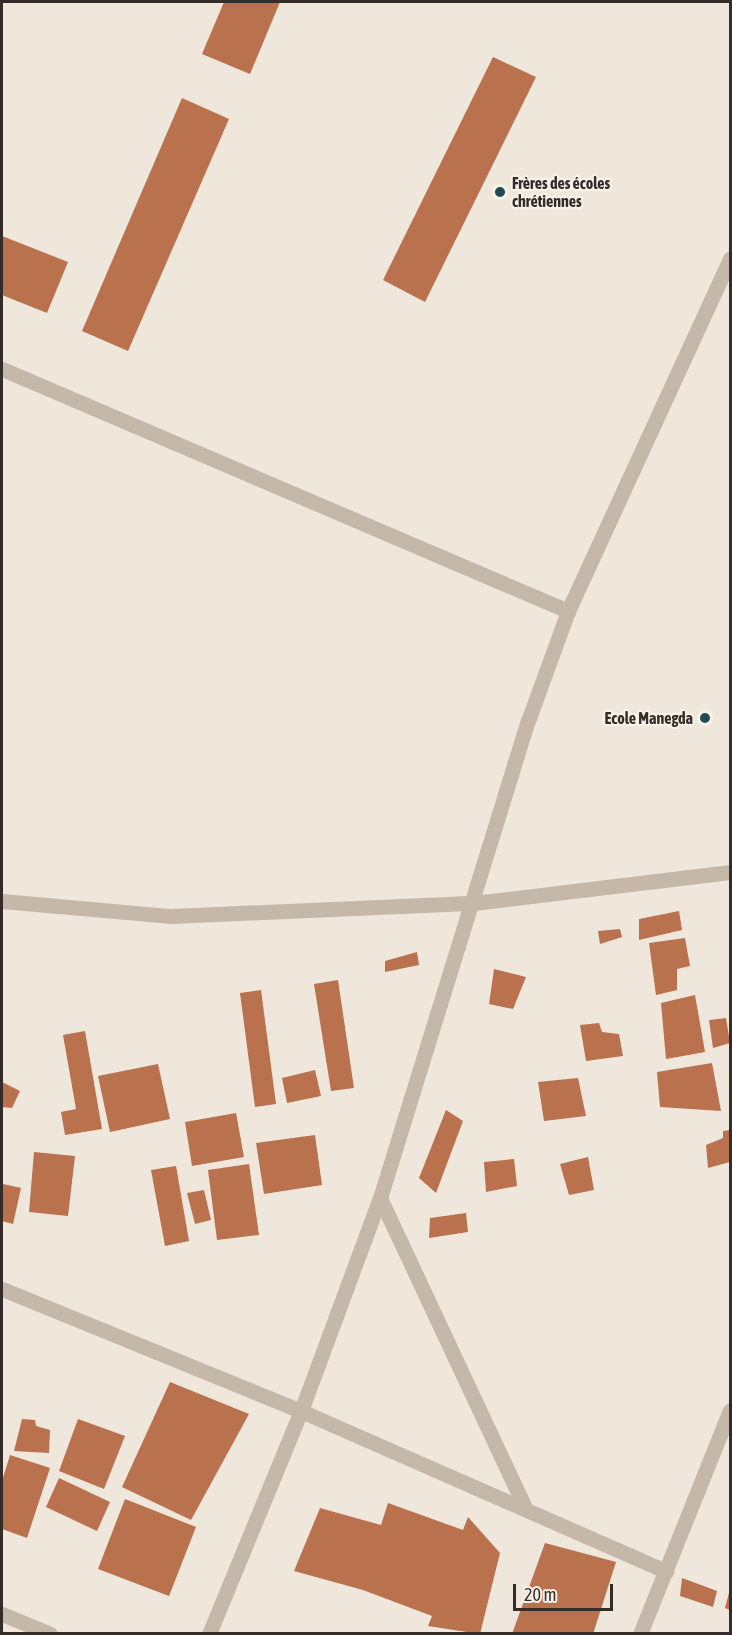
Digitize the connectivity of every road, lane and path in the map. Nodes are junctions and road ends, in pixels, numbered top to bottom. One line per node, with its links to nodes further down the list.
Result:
1 (730, 258): 3 (street)
2 (2, 369): 3 (street)
3 (568, 610): 6 (street)
4 (730, 872): 6 (street)
5 (2, 901): 6 (street)
6 (474, 903): 7 (street)
7 (380, 1198): 9 (street); 11 (street)
8 (2, 1289): 9 (street)
9 (301, 1410): 11 (street); 15 (street)
10 (730, 1410): 12 (street)
11 (526, 1509): 12 (street)
12 (666, 1571): 16 (street)
13 (2, 1614): 14 (street)
14 (50, 1634)
15 (209, 1634)
16 (640, 1634)

